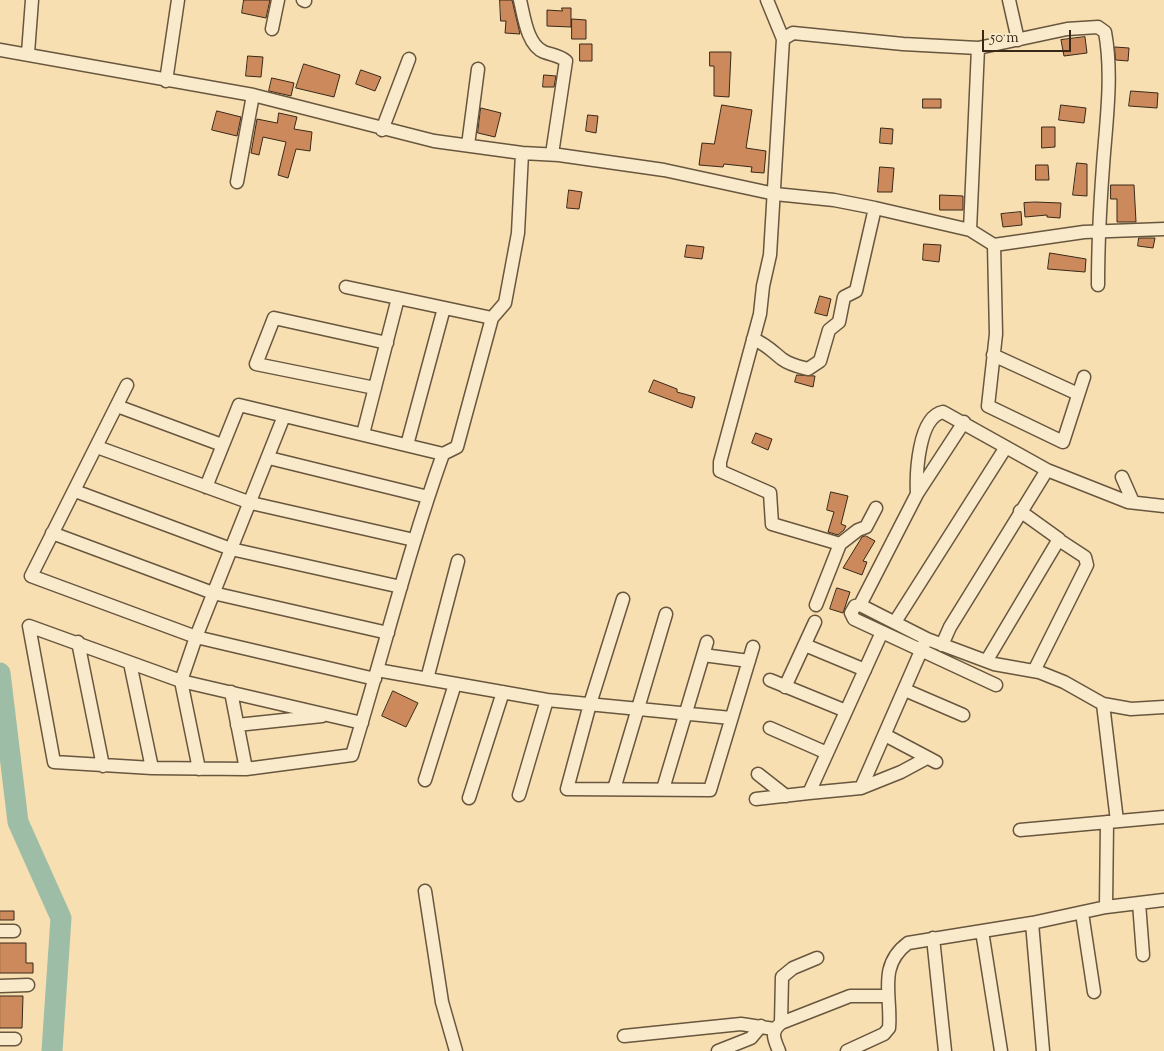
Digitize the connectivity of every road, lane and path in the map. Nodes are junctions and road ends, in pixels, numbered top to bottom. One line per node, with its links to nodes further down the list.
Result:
1 (32, 0): 12 (street)
2 (178, 0): 15 (street)
3 (278, 0): 7 (street)
4 (520, 0): 20 (street)
5 (767, 0): 8 (street)
6 (1009, 0): 9 (street)
7 (272, 29)
8 (783, 38): 10 (street); 22 (street)
9 (1018, 40): 10 (street); 26 (street)
10 (978, 48): 25 (street)
11 (0, 50): 12 (street)
12 (28, 53): 15 (street)
13 (409, 59): 17 (street)
14 (478, 69): 18 (street)
15 (166, 81): 16 (street)
16 (253, 95): 17 (street); 21 (street)
17 (382, 130): 18 (street)
18 (468, 145): 19 (street)
19 (522, 153): 20 (street); 32 (street)
20 (552, 154): 22 (street)
21 (237, 182)
22 (775, 194): 23 (street); 33 (street)
23 (875, 208): 25 (street); 33 (street)
24 (1164, 229): 26 (street)
25 (970, 230): 27 (street)
26 (1098, 231): 27 (street); 28 (street)
27 (994, 245): 35 (street)
28 (1098, 285)
29 (346, 287): 30 (street)
30 (398, 298): 31 (street); 34 (street)
31 (444, 308): 32 (street); 45 (street)
32 (492, 318): 48 (street)
33 (753, 339): 64 (street)
34 (387, 343): 38 (street); 38 (street)
35 (994, 355): 39 (street); 39 (street)
36 (1084, 377): 39 (street)
37 (127, 385): 40 (street)
38 (375, 388): 43 (street)
39 (1078, 394)
40 (117, 406): 44 (street); 46 (street)
41 (284, 416): 43 (street); 44 (street); 49 (street)
42 (964, 422): 47 (street); 54 (street); 54 (street)
43 (363, 434): 45 (street)
44 (222, 444): 52 (street)
45 (408, 445): 48 (street)
46 (97, 447): 52 (street); 53 (street)
47 (1006, 447): 50 (street); 74 (street)
48 (443, 454): 55 (street)
49 (269, 458): 55 (street); 56 (street)
50 (1047, 470): 57 (street); 60 (street)
51 (1122, 477): 57 (street)
52 (206, 487): 56 (street)
53 (75, 491): 61 (street); 65 (street)
54 (917, 494): 71 (street)
55 (428, 497): 62 (street)
56 (251, 502): 62 (street); 65 (street)
57 (1133, 502): 58 (street)
58 (1164, 506)
59 (876, 508): 64 (street)
60 (1020, 511): 63 (street); 81 (street)
61 (52, 533): 68 (street); 77 (street)
62 (414, 540): 67 (street)
63 (1059, 540): 85 (street); 89 (street)
64 (840, 544): 70 (street)
65 (231, 549): 67 (street); 68 (street)
66 (458, 561): 91 (street)
67 (401, 587): 76 (street)
68 (213, 593): 76 (street); 77 (street)
69 (623, 599): 101 (street)
70 (816, 605)
71 (860, 605): 74 (street); 75 (street)
72 (666, 614): 104 (street)
73 (815, 622): 82 (street)
74 (895, 622): 80 (street)
75 (882, 632): 80 (street); 88 (street)
76 (388, 634): 90 (street)
77 (196, 637): 90 (street); 93 (street)
78 (78, 642): 87 (street); 115 (street); 115 (street)
79 (707, 642): 84 (street)
80 (923, 645): 81 (street); 95 (street); 97 (street)
81 (942, 645): 85 (street)
82 (805, 646): 88 (street); 96 (street)
83 (753, 647): 86 (street)
84 (703, 656): 86 (street); 106 (street)
85 (987, 660): 89 (street)
86 (749, 661): 109 (street)
87 (130, 662): 93 (street); 116 (street)
88 (865, 670): 105 (street)
89 (1034, 671): 102 (street)
90 (376, 675): 91 (street); 110 (street)
91 (427, 679): 94 (street)
92 (770, 680): 96 (street)
93 (181, 681): 98 (street); 118 (street)
94 (456, 684): 99 (street); 120 (street)
95 (996, 685)
96 (785, 687): 105 (street)
97 (905, 690): 108 (street); 113 (street)
98 (231, 692): 107 (street); 111 (street)
99 (503, 692): 100 (street); 127 (street)
100 (547, 700): 101 (street); 125 (street)
101 (590, 704): 104 (street); 122 (street)
102 (1103, 704): 103 (street); 130 (street)
103 (1164, 707)
104 (638, 709): 106 (street); 122 (street)
105 (846, 711): 114 (street)
106 (686, 714): 109 (street); 123 (street)
107 (332, 715): 110 (street); 111 (street)
108 (963, 715)
109 (731, 718): 123 (street)
110 (362, 723): 117 (street)
111 (237, 725): 117 (street)
112 (770, 728): 114 (street)
113 (885, 735): 121 (street); 121 (street)
114 (827, 753): 124 (street)
115 (103, 766): 116 (street)
116 (152, 768): 118 (street)
117 (246, 768): 118 (street)
118 (199, 769)
119 (758, 774): 126 (street)
120 (425, 780)
121 (861, 788): 124 (street)
122 (614, 789): 123 (street)
123 (663, 789)
124 (809, 793): 126 (street)
125 (519, 795)
126 (786, 796): 128 (street)
127 (469, 798)
128 (756, 799)
129 (1164, 817): 130 (street)
130 (1112, 821): 131 (street); 135 (street)
131 (1020, 830)
132 (425, 891): 153 (street)
133 (1164, 900): 134 (street)
134 (1139, 903): 135 (street); 142 (street)
135 (1106, 907): 136 (street)
136 (1082, 913): 137 (street); 146 (street)
137 (1032, 923): 140 (street); 159 (street)
138 (14, 930): 139 (street)
139 (0, 931)
140 (982, 931): 141 (street); 158 (street)
141 (933, 938): 147 (street); 157 (street)
142 (1143, 956)
143 (817, 958): 149 (street)
144 (28, 985): 145 (street)
145 (0, 986)
146 (1094, 992)
147 (888, 996): 149 (street); 156 (street)
148 (761, 1026): 149 (street); 150 (street); 154 (street)
149 (778, 1026): 155 (street)
150 (624, 1036)
151 (0, 1039): 152 (street)
152 (15, 1039)
153 (456, 1051)
154 (718, 1051)
155 (779, 1051)
156 (847, 1051)
157 (945, 1051)
158 (1001, 1051)
159 (1043, 1051)

